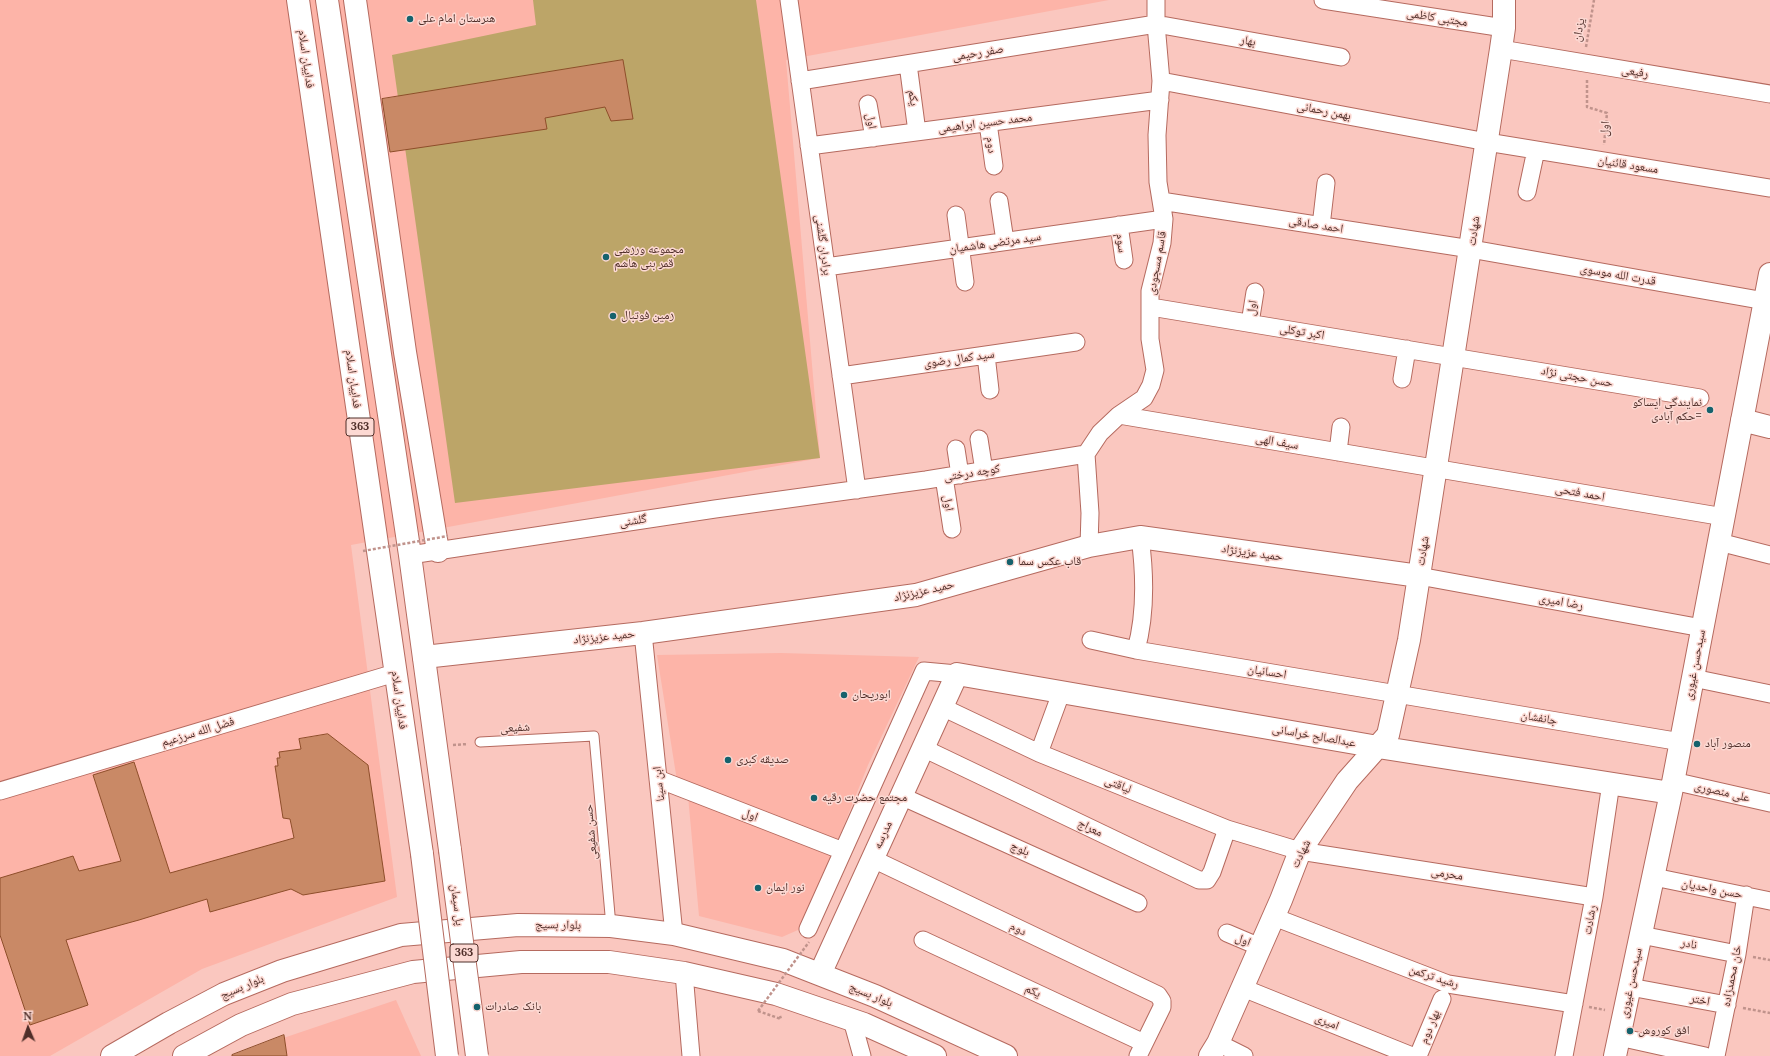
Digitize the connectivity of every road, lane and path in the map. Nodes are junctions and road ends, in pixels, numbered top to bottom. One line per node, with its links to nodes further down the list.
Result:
1 (298, 0): 83 (main road, فداییان اسلام / 363)
2 (327, 0): 75 (main road, 363)
3 (355, 0): 72 (main road)
4 (789, 0): 15 (street, برادران گلشنی)
5 (1156, 0): 9 (street, قاسم مسجودی)
6 (1323, 0): 10 (street, مجتبی کاظمی)
7 (1504, 0): 10 (main road, شهادت)
8 (1594, 0): 14 (path, یزدان)
9 (1156, 24): 12 (street, بهار); 13 (street, صفر رحیمی); 16 (street, قاسم مسجودی)
10 (1504, 28): 11 (main road, شهادت)
11 (1501, 49): 14 (street, رفیعی); 23 (main road, شهادت)
12 (1341, 58)
13 (908, 64): 15 (street, صفر رحیمی); 21 (street, یکم)
14 (1585, 64): 17 (street, رفیعی); 26 (path, اول)
15 (800, 81): 24 (street, برادران گلشنی)
16 (1161, 81): 18 (street, قاسم مسجودی); 23 (street, بهمن رحمانی)
17 (1770, 94)
18 (1160, 100): 20 (street, محمد حسین ابراهیمی); 32 (street, قاسم مسجودی)
19 (868, 104): 22 (street, اول)
20 (988, 123): 21 (street, محمد حسین ابراهیمی); 27 (street, دوم)
21 (918, 132): 22 (street, محمد حسین ابراهیمی)
22 (874, 138): 24 (street, محمد حسین ابراهیمی)
23 (1487, 142): 25 (street, مسعود قائنیان); 39 (main road, شهادت)
24 (809, 146): 41 (street, برادران گلشنی)
25 (1536, 150): 26 (street, مسعود قائنیان); 30 (street)
26 (1603, 161): 29 (street, مسعود قائنیان)
27 (994, 166)
28 (1326, 183): 36 (street)
29 (1770, 188)
30 (1527, 192)
31 (999, 201): 37 (street)
32 (1161, 201): 34 (street, قاسم مسجودی); 36 (street, احمد صادقی)
33 (956, 215): 38 (street)
34 (1164, 219): 35 (street, سید مرتضی هاشمیان); 45 (street, قاسم مسجودی)
35 (1119, 225): 37 (street, سید مرتضی هاشمیان); 40 (street, سوم)
36 (1321, 226): 39 (street, احمد صادقی)
37 (1005, 242): 38 (street, سید مرتضی هاشمیان)
38 (960, 248): 41 (street, سید مرتضی هاشمیان); 43 (street)
39 (1471, 249): 46 (street, قدرت الله موسوی); 51 (main road, شهادت)
40 (1124, 260)
41 (826, 267): 52 (street, برادران گلشنی)
42 (1770, 274): 46 (main road, سیدحسن غیوری)
43 (964, 282)
44 (1255, 292): 47 (street, اول)
45 (1151, 307): 47 (street, اکبر توکلی); 56 (street, قاسم مسجودی)
46 (1766, 308): 57 (main road, سیدحسن غیوری)
47 (1250, 323): 49 (street, اکبر توکلی)
48 (1076, 342): 50 (street, سید کمال رضوی)
49 (1407, 349): 51 (street, اکبر توکلی); 53 (street)
50 (986, 355): 52 (street, سید کمال رضوی); 54 (street)
51 (1454, 357): 55 (street, حسن حجتی نژاد); 64 (main road, شهادت)
52 (841, 376): 67 (street, برادران گلشنی)
53 (1402, 379)
54 (990, 390)
55 (1700, 398)
56 (1119, 415): 62 (street, سیف الهی); 63 (street, قاسم مسجودی)
57 (1742, 420): 59 (main road); 68 (main road, سیدحسن غیوری)
58 (1341, 427): 62 (street)
59 (1770, 427)
60 (979, 438): 65 (street)
61 (956, 449): 66 (street)
62 (1338, 452): 64 (street, سیف الهی)
63 (1086, 454): 65 (street, کوچه درختی); 73 (street)
64 (1436, 469): 68 (street, احمد فتحی); 77 (main road, شهادت)
65 (984, 471): 66 (street, کوچه درختی)
66 (952, 476): 67 (street, کوچه درختی); 69 (street, اول)
67 (857, 490): 72 (street, گلشنی)
68 (1724, 517): 71 (main road, سیدحسن غیوری)
69 (952, 529)
70 (1140, 537): 73 (main road, حمید عزیزنژاد); 77 (main road, حمید عزیزنژاد); 81 (street)
71 (1719, 542): 76 (street); 78 (main road, سیدحسن غیوری)
72 (443, 544): 74 (path, bridge); 75 (street, گلشنی)
73 (1089, 546): 79 (main road, حمید عزیزنژاد)
74 (363, 551)
75 (410, 555): 82 (main road, 363)
76 (1770, 555)
77 (1419, 576): 78 (street, رضا امیری); 87 (main road, شهادت)
78 (1702, 628): 85 (main road, سیدحسن غیوری)
79 (643, 633): 82 (main road, حمید عزیزنژاد); 97 (street, ابن سینا)
80 (1091, 640): 81 (street, احسانیان)
81 (1136, 650): 87 (street, احسانیان)
82 (424, 657): 94 (main road, 363)
83 (395, 673): 100 (street, فضل الله سرزعیم); 137 (main road, فداییان اسلام / 363, bridge)
84 (957, 674): 86 (main road, عبدالصالح خراسانی); 89 (main road, مدرسه); 105 (street)
85 (1693, 678): 88 (street); 92 (main road, سیدحسن غیوری)
86 (1061, 693): 93 (main road, عبدالصالح خراسانی); 96 (street)
87 (1398, 693): 92 (street, جانفشان); 93 (main road, شهادت)
88 (1770, 694)
89 (942, 707): 95 (main road, مدرسه); 96 (street, لیاقتی)
90 (594, 736): 91 (lane, شفیعی); 113 (lane, حسن شفیعی)
91 (480, 742): 94 (path)
92 (1681, 742): 99 (main road, سیدحسن غیوری)
93 (1378, 747): 98 (main road, عبدالصالح خراسانی); 104 (main road, شهادت)
94 (437, 748): 138 (main road, پل سیمان / 363, bridge)
95 (923, 748): 101 (main road, مدرسه); 103 (street, معراج)
96 (1039, 753): 103 (street, لیاقتی)
97 (658, 779): 105 (street, اول); 115 (street, ابن سینا)
98 (1611, 783): 99 (main road, عبدالصالح خراسانی); 109 (street, رشادت)
99 (1672, 787): 102 (street, علی منصوری); 107 (main road, سیدحسن غیوری)
100 (0, 791)
101 (901, 796): 106 (main road, مدرسه); 111 (street, بلوچ)
102 (1770, 803)
103 (1227, 829): 104 (street, لیاقتی)
104 (1300, 850): 109 (street, محرمی); 112 (main road, شهادت)
105 (843, 851): 116 (street)
106 (873, 859): 122 (main road, مدرسه); 133 (street, دوم)
107 (1654, 877): 108 (street, حسن واحدیان); 117 (main road, سیدحسن غیوری)
108 (1746, 895): 110 (street, حسن واحدیان); 120 (street, خان محمدزاده)
109 (1594, 897): 126 (street, رشادت)
110 (1770, 900)
111 (1138, 903)
112 (1274, 917): 119 (main road, شهادت); 126 (street, رشید ترکمن)
113 (611, 926): 115 (main road, بلوار بسیج); 135 (main road, بلوار بسیج)
114 (1227, 933): 119 (street, اول)
115 (674, 934): 122 (main road, بلوار بسیج)
116 (809, 935): 130 (path, bridge)
117 (1641, 935): 120 (street, نادر); 123 (main road, سیدحسن غیوری)
118 (923, 940): 133 (street, یکم)
119 (1260, 947): 124 (main road, شهادت)
120 (1737, 954): 127 (street, خان محمدزاده)
121 (684, 973): 131 (main road); 136 (main road); 139 (street)
122 (820, 974): 142 (main road, بلوار بسیج)
123 (1630, 987): 127 (street, اختر); 128 (main road, سیدحسن غیوری)
124 (1243, 988): 134 (main road, شهادت); 144 (street, امیری)
125 (1442, 999): 145 (street, بهار دوم)
126 (1574, 1004): 128 (path); 146 (street, رشادت)
127 (1727, 1005): 129 (path, اختر); 148 (street, خان محمدزاده)
128 (1624, 1013): 132 (main road, سیدحسن غیوری)
129 (1770, 1013)
130 (781, 1019)
131 (852, 1020): 140 (street); 141 (main road)
132 (1617, 1046): 147 (street)
133 (1141, 1050)
134 (1214, 1050): 143 (street)
135 (112, 1056)
136 (184, 1056)
137 (447, 1056)
138 (477, 1056)
139 (691, 1056)
140 (862, 1056)
141 (935, 1056)
142 (1006, 1056)
143 (1244, 1056)
144 (1412, 1056)
145 (1418, 1056)
146 (1564, 1056)
147 (1705, 1056)
148 (1716, 1056)

